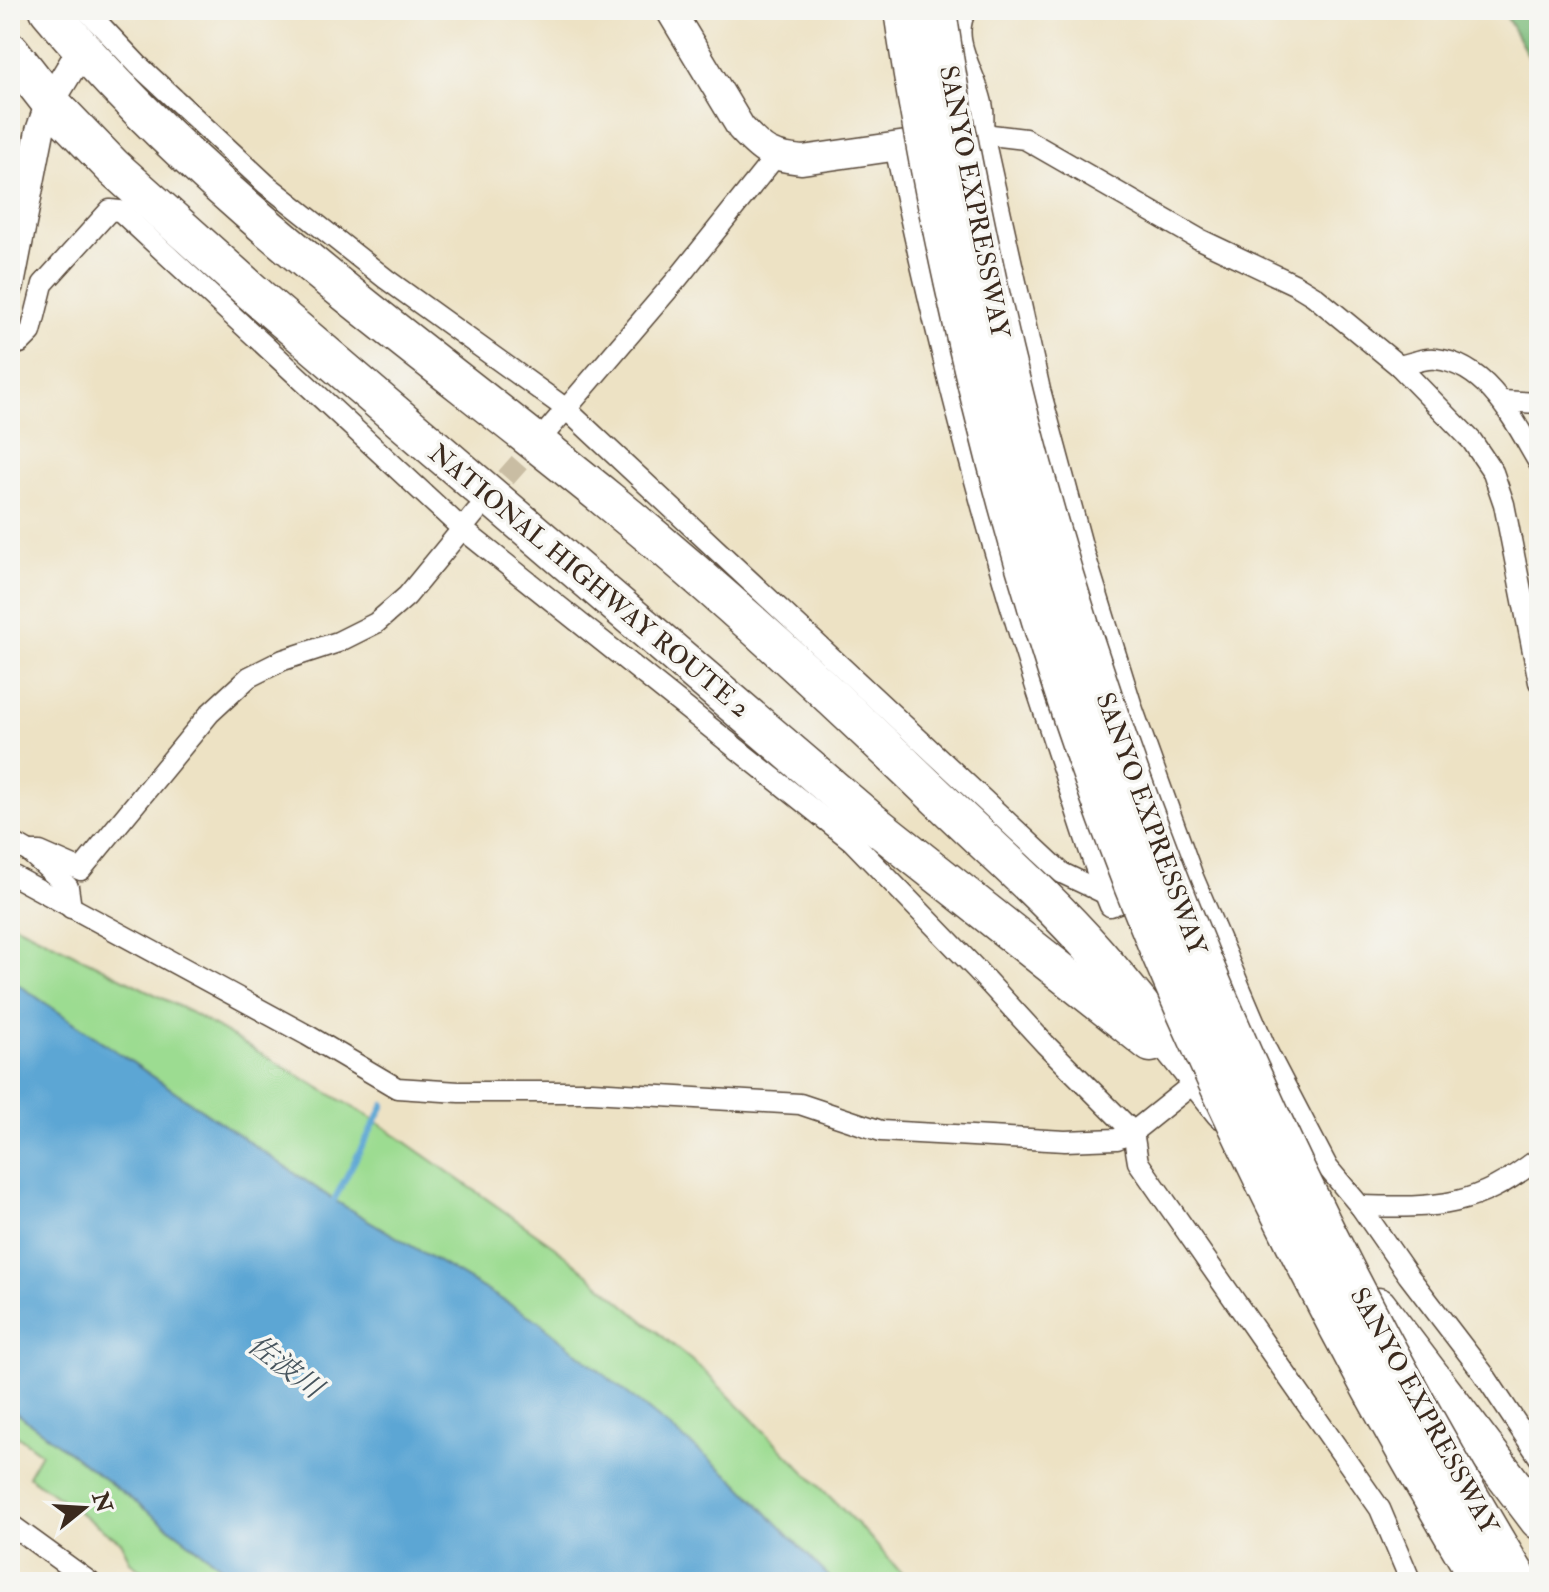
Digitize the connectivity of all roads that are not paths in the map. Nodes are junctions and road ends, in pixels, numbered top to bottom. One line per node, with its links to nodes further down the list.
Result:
1 (49, 10): 7 (highway, NATIONAL HIGHWAY ROUTE 2)
2 (86, 10): 18 (street)
3 (670, 10): 12 (street)
4 (903, 10): 40 (highway, SANYO EXPRESSWAY, bridge)
5 (937, 10): 41 (highway, SANYO EXPRESSWAY, bridge)
6 (966, 10): 10 (street)
7 (82, 49): 9 (street); 31 (highway, NATIONAL HIGHWAY ROUTE 2)
8 (10, 51): 9 (highway, NATIONAL HIGHWAY ROUTE 2)
9 (50, 102): 13 (street); 31 (highway, NATIONAL HIGHWAY ROUTE 2)
10 (983, 134): 11 (street); 15 (street); 27 (street)
11 (895, 147): 12 (street); 28 (street)
12 (775, 157): 18 (street)
13 (10, 285)
14 (10, 333): 22 (street)
15 (1399, 366): 16 (street); 23 (street)
16 (1502, 401): 17 (street); 20 (street)
17 (1539, 403)
18 (565, 408): 19 (street); 28 (street)
19 (549, 429)
20 (1539, 463)
21 (476, 512): 22 (street)
22 (461, 528): 25 (street); 32 (street)
23 (1539, 682)
24 (10, 841): 25 (street)
25 (29, 852): 29 (street)
26 (10, 874): 29 (street)
27 (1193, 877): 28 (street); 30 (street)
28 (1104, 893)
29 (71, 908): 32 (street)
30 (1266, 1049): 31 (street); 34 (street)
31 (1198, 1078): 32 (street); 36 (highway, NATIONAL HIGHWAY ROUTE 2)
32 (1133, 1132): 39 (street)
33 (1539, 1158): 34 (street)
34 (1360, 1206): 35 (street)
35 (1539, 1457)
36 (1539, 1520)
37 (10, 1524): 38 (street)
38 (90, 1582)
39 (1411, 1582)
40 (1481, 1582)
41 (1520, 1582)

